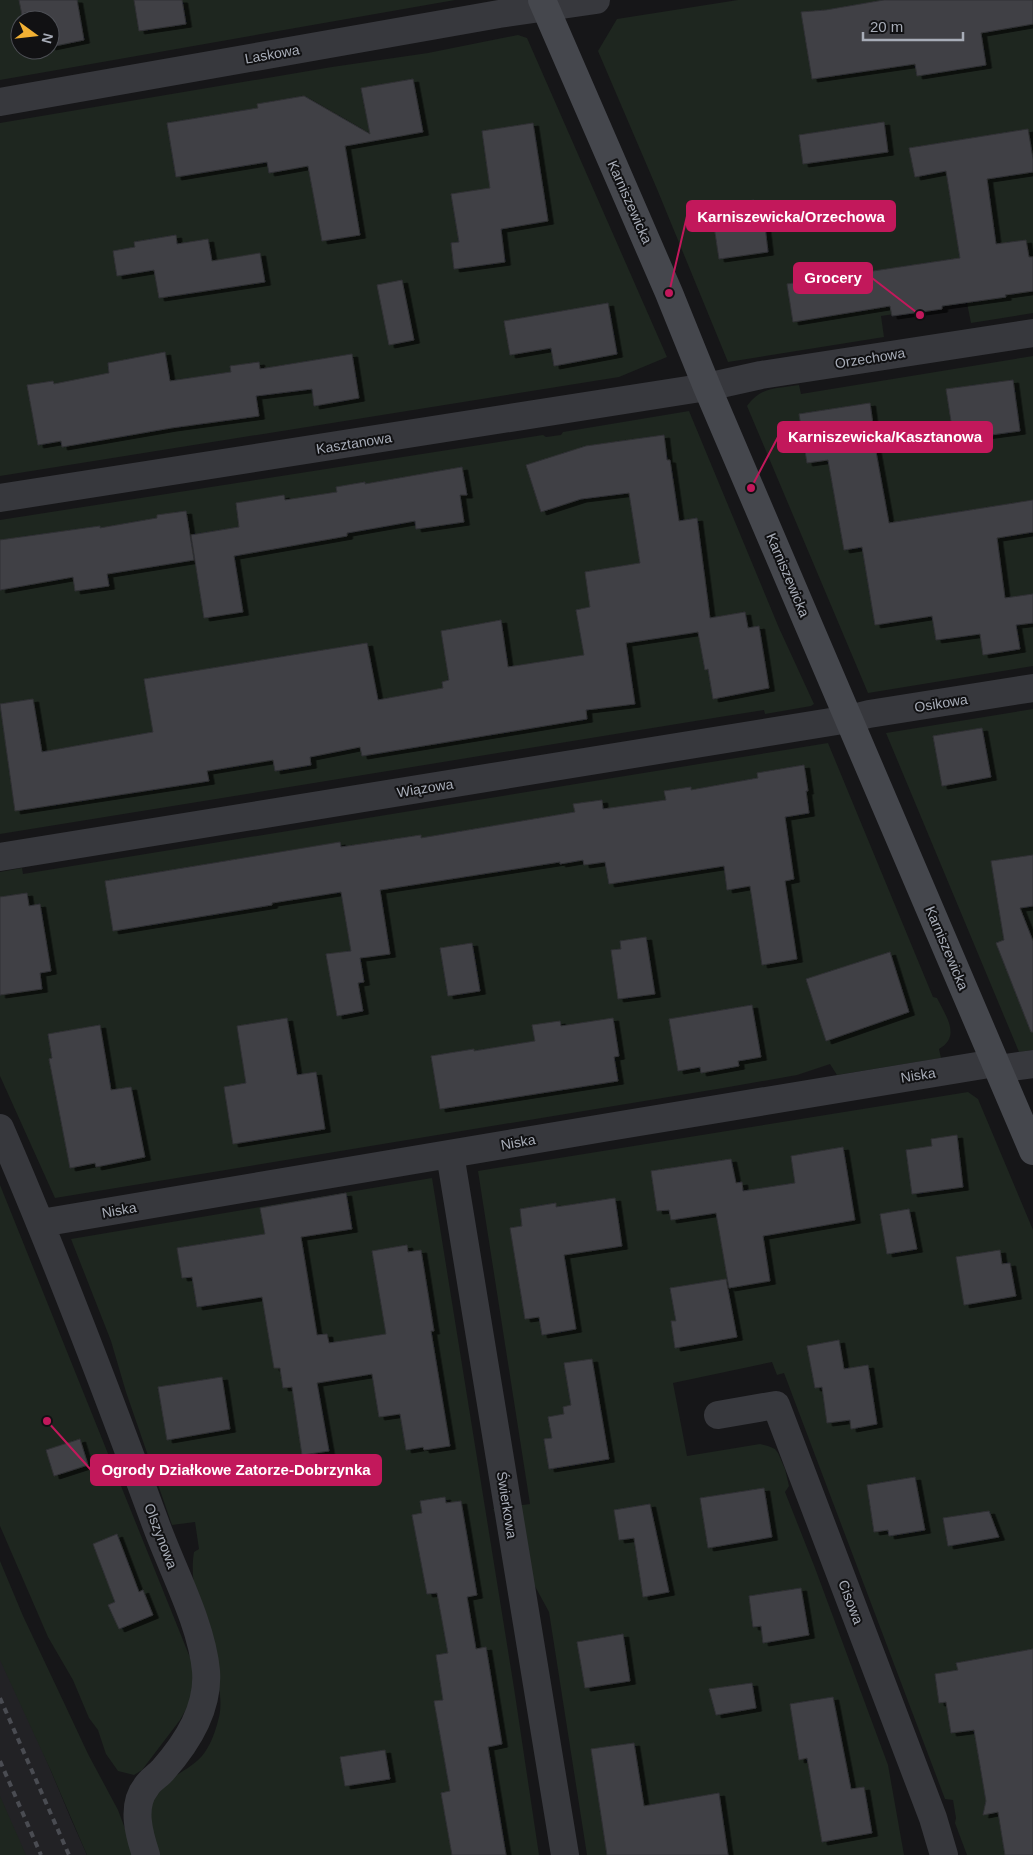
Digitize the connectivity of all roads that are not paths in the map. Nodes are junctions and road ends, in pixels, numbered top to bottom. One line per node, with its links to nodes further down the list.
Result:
1 (596, 0): 2 (street, Laskowa)
2 (543, 3): 3 (street, Laskowa); 5 (street, Karniszewicka)
3 (0, 102)
4 (1033, 333): 5 (street, Orzechowa)
5 (707, 387): 6 (street, Kasztanowa); 8 (street, Karniszewicka)
6 (0, 498)
7 (1033, 688): 8 (street, Osikowa)
8 (850, 719): 9 (street, Wiązowa); 11 (street, Karniszewicka)
9 (0, 857)
10 (1033, 1064): 11 (street, Niska)
11 (997, 1066): 13 (street, Karniszewicka); 14 (street, Niska)
12 (0, 1128): 15 (street, Olszynowa)
13 (1033, 1151)
14 (450, 1154): 15 (street, Niska); 18 (street, Świerkowa)
15 (42, 1223): 17 (street, Olszynowa)
16 (718, 1415): 19 (street, Cisowa)
17 (146, 1855)
18 (565, 1855)
19 (944, 1855)

